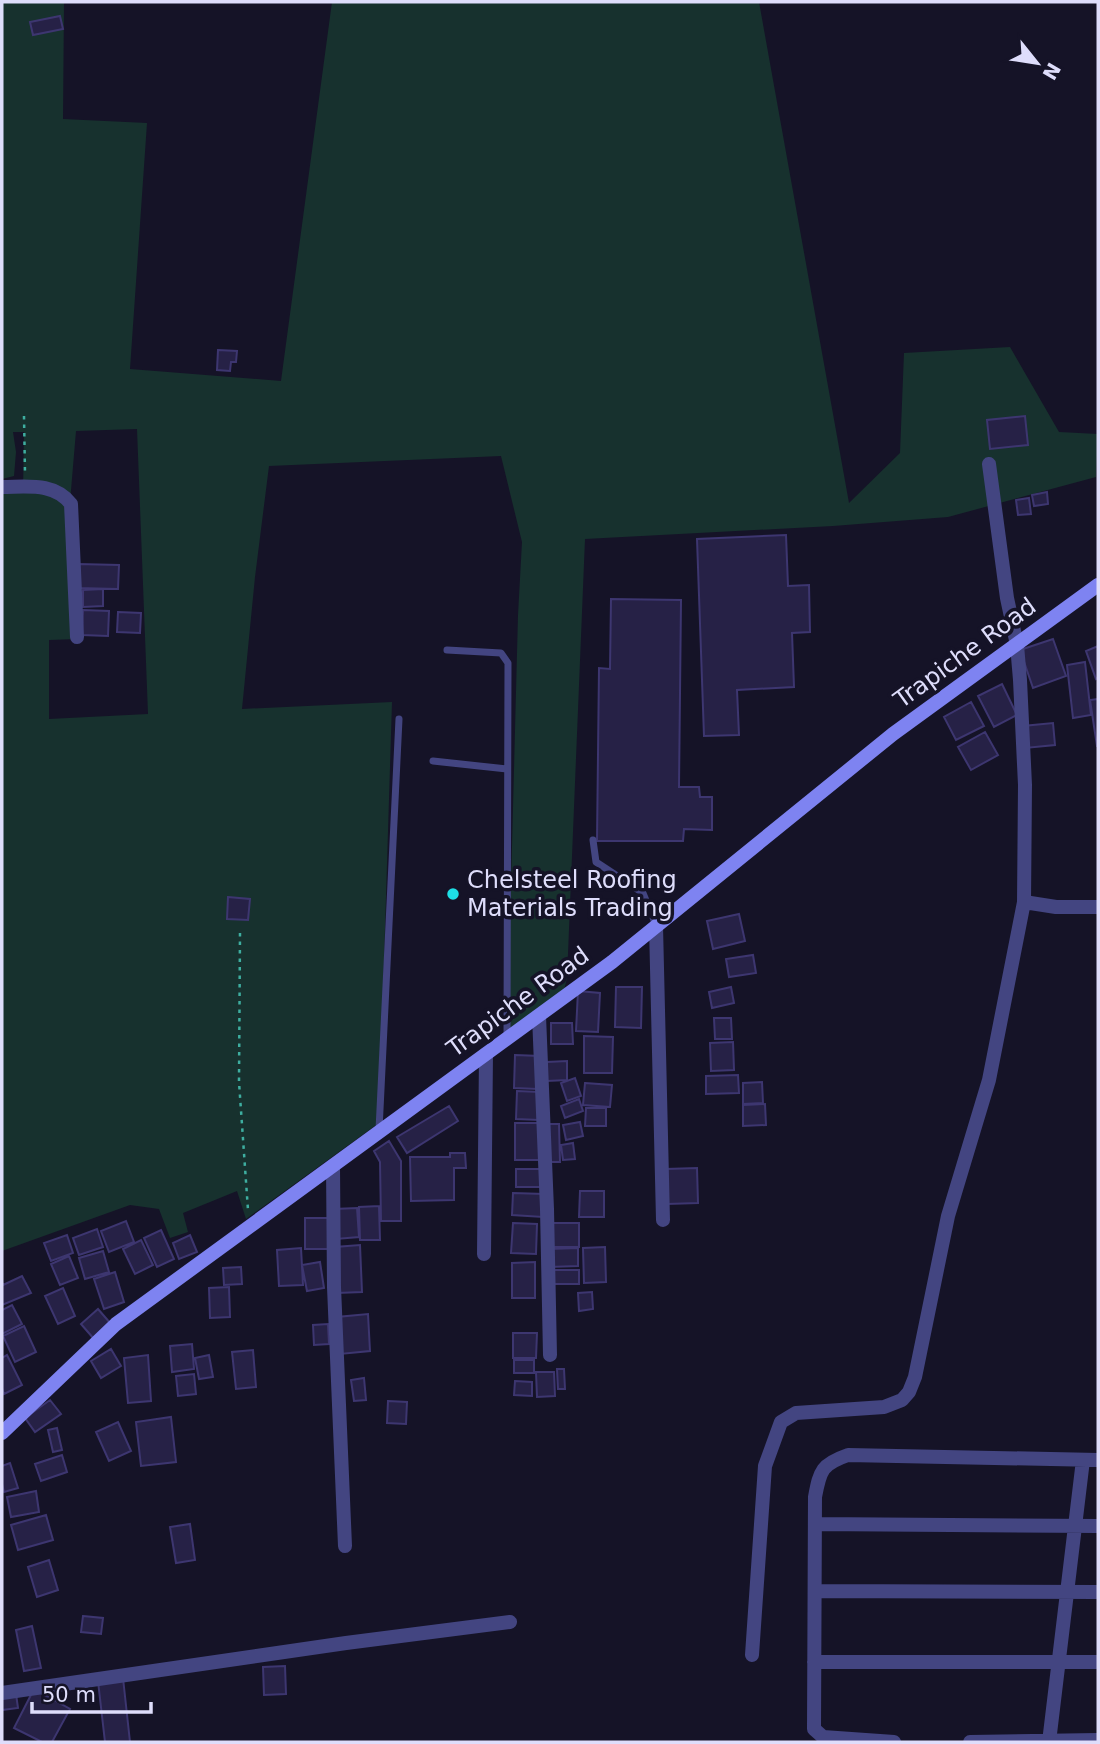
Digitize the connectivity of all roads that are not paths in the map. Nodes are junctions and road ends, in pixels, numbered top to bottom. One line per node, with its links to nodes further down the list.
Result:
1 (989, 464): 5 (street)
2 (2, 486): 4 (street)
3 (1098, 585): 5 (street, Trapiche Road)
4 (77, 637)
5 (1017, 645): 11 (street); 13 (street, Trapiche Road)
6 (447, 650): 9 (lane)
7 (399, 719): 17 (lane)
8 (433, 761): 9 (lane)
9 (507, 769): 15 (lane)
10 (593, 839): 13 (lane)
11 (1024, 902): 12 (street); 33 (street)
12 (1098, 907)
13 (656, 926): 14 (street, Trapiche Road); 19 (street)
14 (539, 1016): 15 (street, Trapiche Road); 21 (street)
15 (507, 1039): 16 (street, Trapiche Road)
16 (486, 1054): 17 (street, Trapiche Road); 20 (street)
17 (379, 1132): 18 (street, Trapiche Road)
18 (333, 1166): 22 (street, Trapiche Road); 28 (street)
19 (663, 1220)
20 (484, 1254)
21 (550, 1355)
22 (2, 1433)
23 (1083, 1460): 24 (street); 25 (street); 26 (street)
24 (1098, 1460)
25 (815, 1524): 26 (street); 29 (street)
26 (1075, 1526): 27 (street); 30 (street)
27 (1098, 1526)
28 (345, 1546)
29 (815, 1591): 30 (street); 34 (street)
30 (1067, 1592): 31 (street); 35 (street)
31 (1098, 1592)
32 (510, 1622): 37 (street)
33 (751, 1655)
34 (814, 1662): 35 (street); 39 (street)
35 (1059, 1662): 36 (street); 41 (street)
36 (1098, 1662)
37 (2, 1693)
38 (1098, 1740): 41 (street)
39 (894, 1742)
40 (970, 1742): 41 (street)
41 (1049, 1742)

